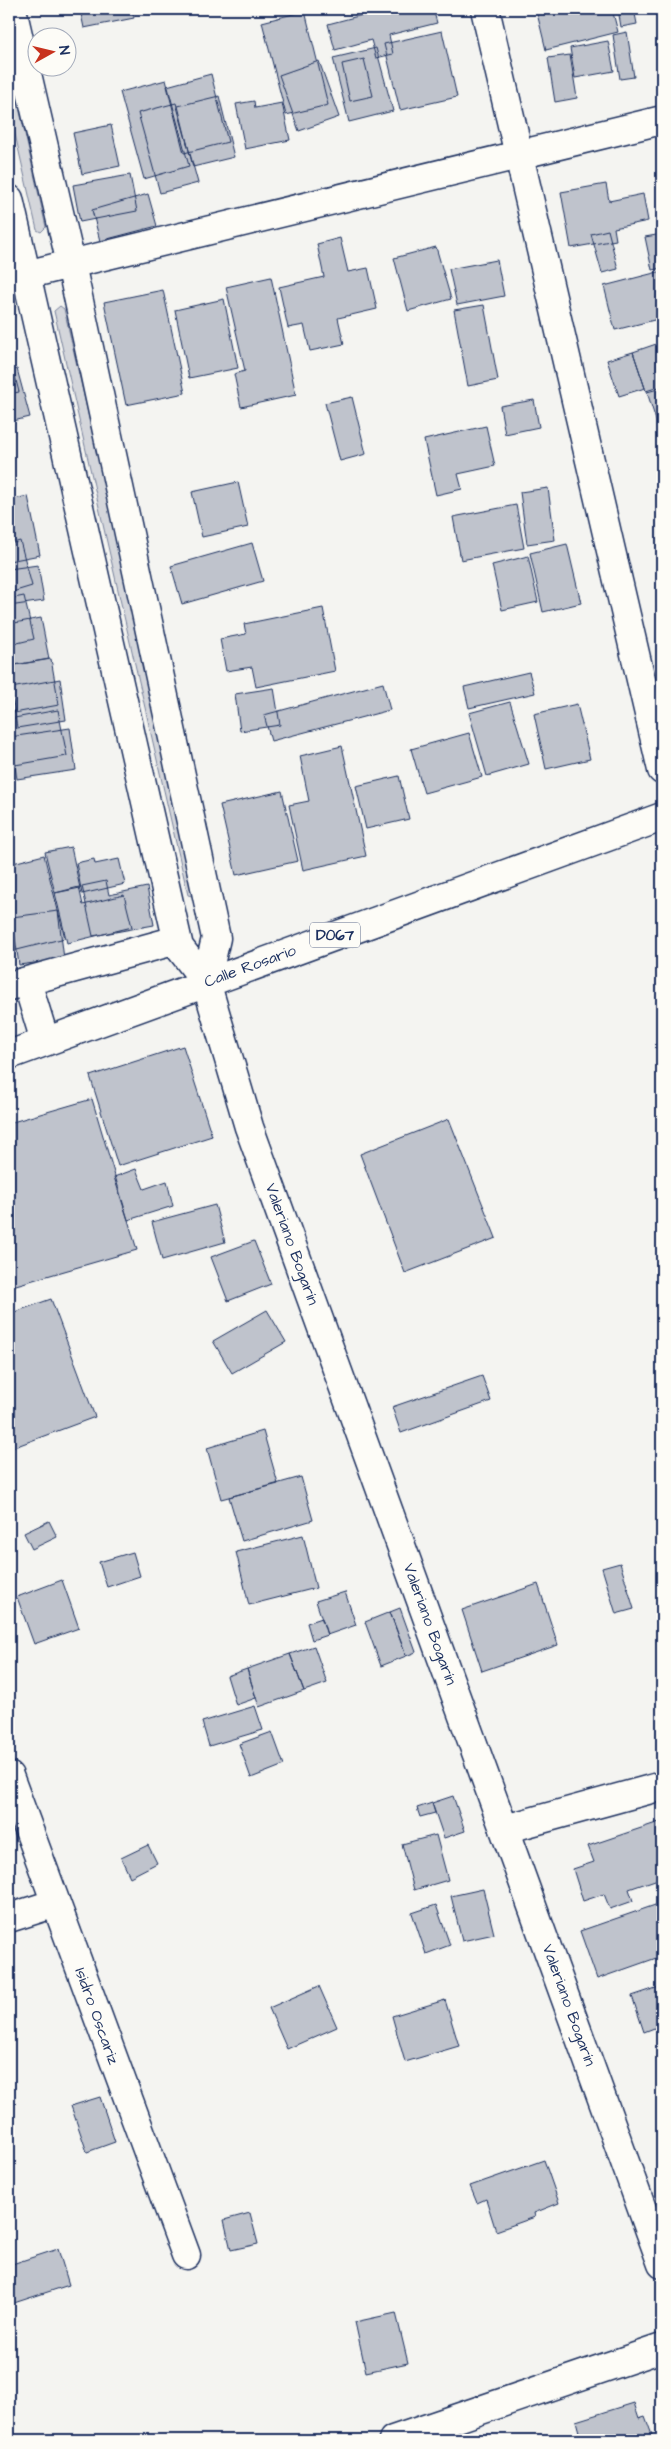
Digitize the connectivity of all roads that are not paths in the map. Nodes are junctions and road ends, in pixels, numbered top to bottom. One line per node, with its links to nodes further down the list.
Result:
1 (12, 9): 6 (street)
2 (485, 9): 4 (street)
3 (662, 120): 4 (street)
4 (520, 155): 6 (street); 8 (street)
5 (9, 199): 7 (street)
6 (71, 264): 7 (street); 11 (street)
7 (17, 277): 10 (street)
8 (662, 770)
9 (662, 818): 11 (street, Calle Rosario / D067)
10 (177, 940): 11 (street); 12 (street)
11 (206, 982): 13 (street, Calle Rosario / D067); 17 (street, Valeriano Bogarín)
12 (18, 984): 13 (street)
13 (45, 1041): 14 (street, Calle Rosario / D067)
14 (9, 1054)
15 (9, 1776): 18 (street, Isidro Oscariz)
16 (662, 1786): 17 (street)
17 (505, 1829): 21 (street, Valeriano Bogarín)
18 (56, 1903): 19 (street); 20 (street, Isidro Oscariz)
19 (9, 1918)
20 (186, 2255)
21 (662, 2264)
22 (662, 2348): 23 (street)
23 (393, 2440)

